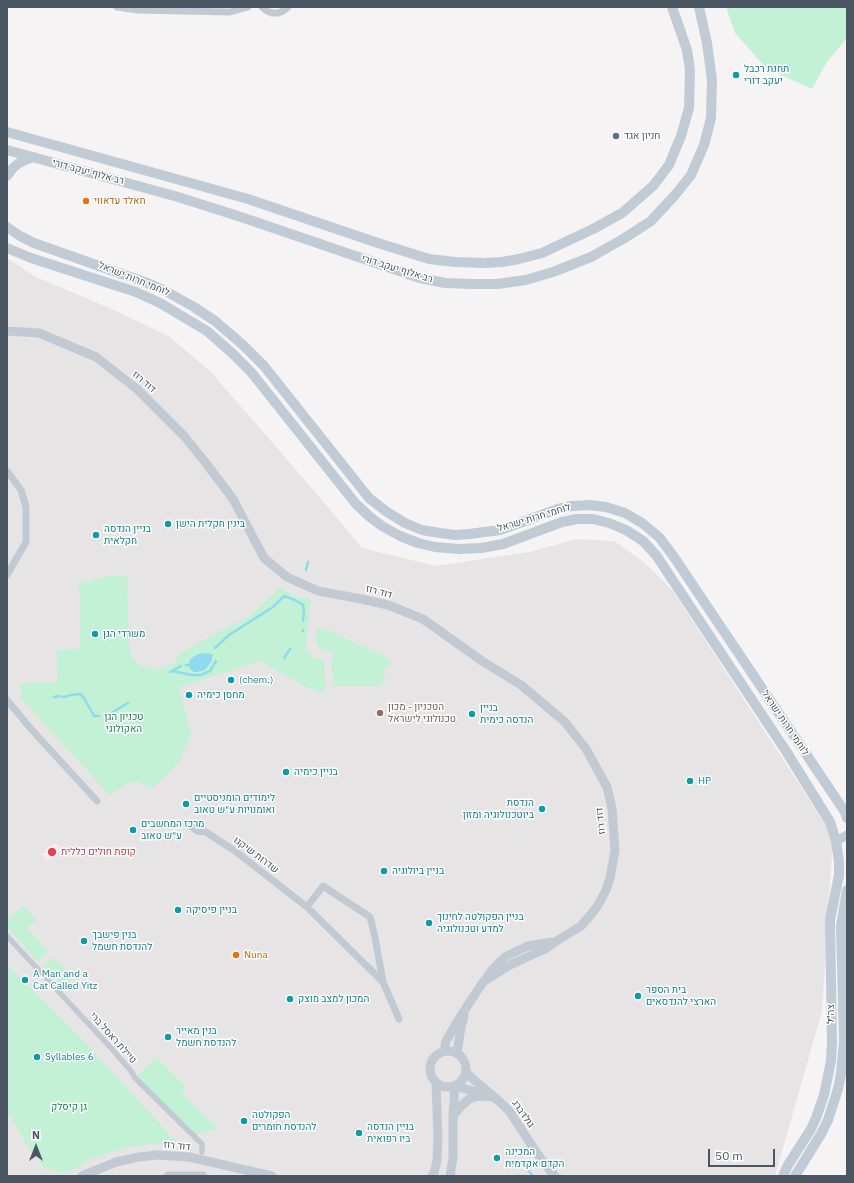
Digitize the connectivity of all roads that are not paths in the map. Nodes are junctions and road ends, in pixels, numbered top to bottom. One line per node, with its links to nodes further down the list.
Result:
1 (117, 7): 2 (street)
2 (248, 7)
3 (262, 7): 4 (street)
4 (288, 7)
5 (672, 7): 7 (main road, רב אלוף יעקב דורי)
6 (700, 7): 9 (main road, רב אלוף יעקב דורי)
7 (7, 132)
8 (7, 150): 9 (main road, רב אלוף יעקב דורי)
9 (35, 157): 10 (main road)
10 (7, 176)
11 (7, 227): 18 (main road, לוחמי חרות ישראל)
12 (7, 248): 21 (main road, לוחמי חרות ישראל)
13 (7, 331): 27 (street, דוד רוז)
14 (7, 471): 15 (street)
15 (7, 574)
16 (7, 700): 17 (street)
17 (97, 801)
18 (846, 815)
19 (189, 825): 24 (street, שדרות שיקגו)
20 (847, 835): 21 (street)
21 (836, 841): 22 (street); 44 (main road, צה״ל)
22 (847, 843)
23 (847, 890): 45 (main road, צה״ל)
24 (307, 907): 26 (street, שדרות שיקגו); 26 (street)
25 (7, 936): 36 (street, טיילת ראסל ברי)
26 (383, 982): 28 (street)
27 (468, 1005): 29 (street, דוד רוז); 30 (street, דוד רוז)
28 (399, 1019)
29 (444, 1051): 30 (street); 32 (street)
30 (457, 1052): 31 (street)
31 (466, 1072): 33 (street); 34 (street, גולדברג)
32 (436, 1083): 33 (street); 41 (street)
33 (455, 1086): 34 (street); 35 (street)
34 (494, 1097): 35 (street); 43 (street, גולדברג)
35 (453, 1116): 42 (street)
36 (202, 1152)
37 (82, 1176): 40 (street, דוד רוז)
38 (168, 1176): 39 (street)
39 (204, 1176)
40 (272, 1176)
41 (432, 1176)
42 (450, 1176)
43 (555, 1176)
44 (783, 1176)
45 (795, 1176)

